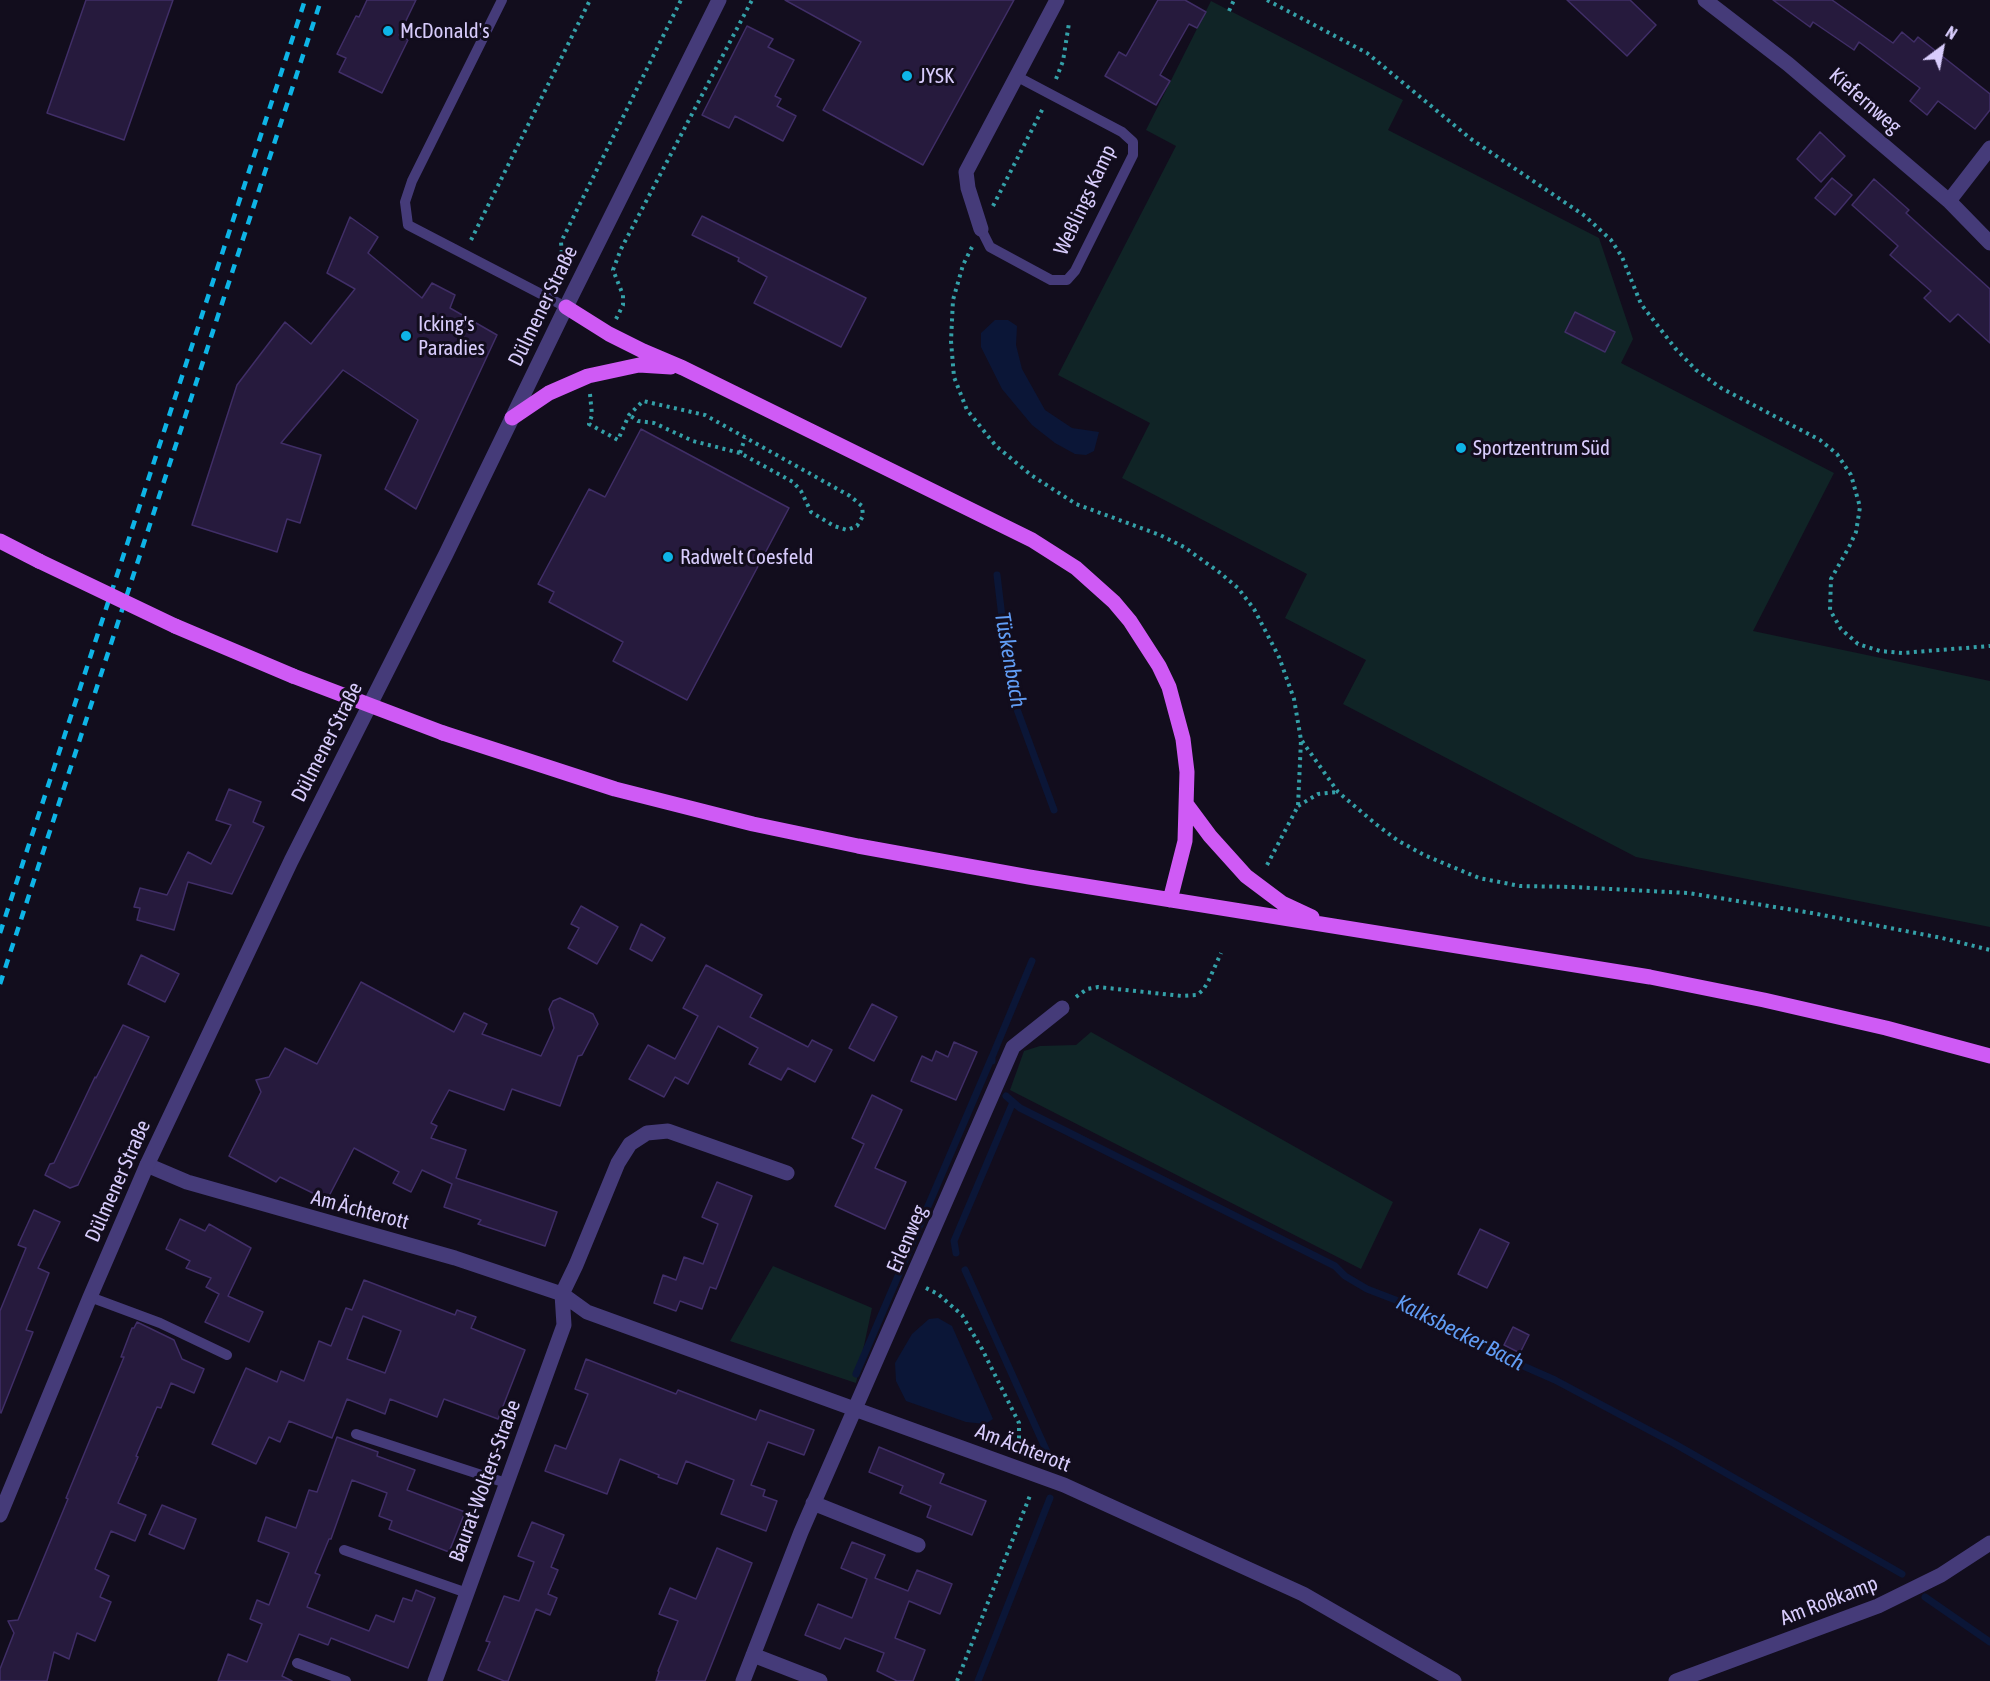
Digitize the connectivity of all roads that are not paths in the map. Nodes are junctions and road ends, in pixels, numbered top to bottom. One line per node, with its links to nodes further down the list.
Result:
1 (502, 0): 10 (lane)
2 (719, 0): 10 (street, Dülmener Straße)
3 (1057, 0): 5 (street, Weßlings Kamp)
4 (1705, 0): 7 (street, Kiefernweg)
5 (1016, 76): 8 (street, Weßlings Kamp); 8 (lane, Weßlings Kamp)
6 (1990, 148): 7 (street)
7 (1949, 201): 9 (street, Kiefernweg)
8 (981, 229)
9 (1990, 243)
10 (566, 307): 11 (main road); 12 (street, Dülmener Straße)
11 (683, 368): 12 (main road); 14 (main road)
12 (512, 418): 19 (street, Dülmener Straße)
13 (0, 541): 15 (main road, bridge)
14 (1187, 805): 15 (main road); 16 (main road)
15 (1170, 900): 16 (main road)
16 (1330, 925): 18 (main road)
17 (1062, 1008): 24 (street, Erlenweg)
18 (1990, 1056)
19 (147, 1166): 21 (street, Am Ächterott); 22 (street, Dülmener Straße)
20 (787, 1173): 21 (street)
21 (562, 1294): 24 (street, Am Ächterott); 26 (street, Baurat-Wolters-Straße)
22 (90, 1297): 23 (lane); 28 (street, Dülmener Straße)
23 (227, 1355)
24 (856, 1409): 27 (street, Erlenweg); 39 (street, Am Ächterott)
25 (356, 1434): 26 (lane)
26 (506, 1483): 32 (street, Baurat-Wolters-Straße)
27 (813, 1503): 30 (street); 33 (street, Erlenweg)
28 (0, 1515)
29 (1990, 1543): 40 (street, Am Roßkamp)
30 (918, 1545)
31 (344, 1550): 32 (lane)
32 (467, 1593): 36 (street, Baurat-Wolters-Straße)
33 (753, 1655): 37 (street, Erlenweg); 38 (street)
34 (297, 1663): 35 (lane)
35 (346, 1681)
36 (435, 1681)
37 (743, 1681)
38 (820, 1681)
39 (1454, 1681)
40 (1676, 1681)

